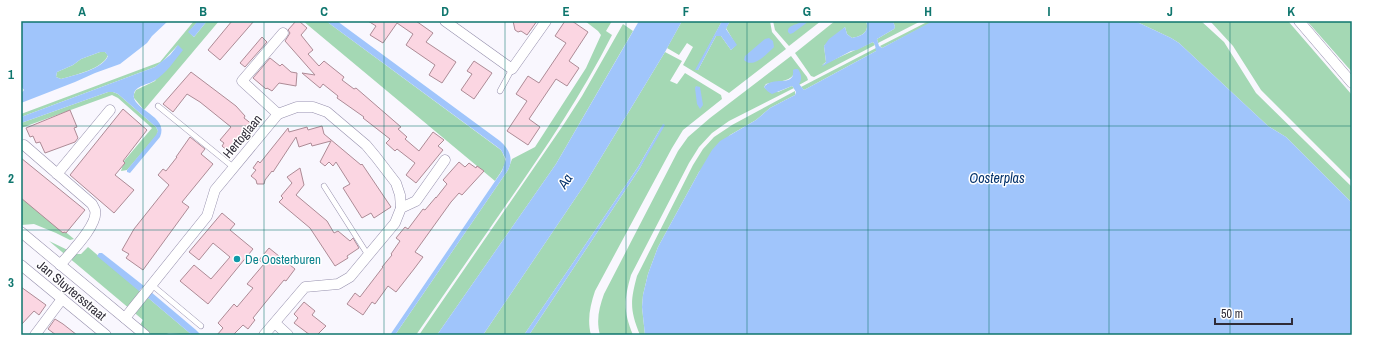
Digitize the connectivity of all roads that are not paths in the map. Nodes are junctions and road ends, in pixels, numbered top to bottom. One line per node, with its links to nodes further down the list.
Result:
1 (445, 21): 5 (street)
2 (546, 21): 5 (street)
3 (1299, 21): 6 (street)
4 (283, 33): 10 (street)
5 (512, 69): 7 (lane)
6 (1352, 83)
7 (500, 91)
8 (158, 106): 13 (lane)
9 (110, 110): 14 (street)
10 (278, 114): 13 (street, Hertoglaan); 16 (street, Hertoglaan)
11 (24, 145): 14 (street, Jan Sluytersstraat)
12 (445, 160): 16 (street)
13 (233, 167): 21 (street, Hertoglaan)
14 (57, 174): 20 (street, Jan Sluytersstraat)
15 (324, 186): 18 (lane)
16 (402, 208): 18 (street)
17 (21, 232): 20 (street, Jan Sluytersstraat)
18 (368, 255): 24 (street)
19 (21, 265): 22 (street, Jan Sluytersstraat)
20 (60, 265): 23 (street, Jan Sluytersstraat)
21 (152, 285): 23 (street, Hertoglaan); 25 (lane)
22 (62, 299): 26 (street); 27 (street, Jan Sluytersstraat)
23 (125, 318): 28 (street, Jan Sluytersstraat)
24 (274, 323): 29 (street); 30 (street)
25 (201, 326)
26 (35, 335)
27 (106, 335)
28 (146, 335)
29 (264, 335)
30 (288, 335)

